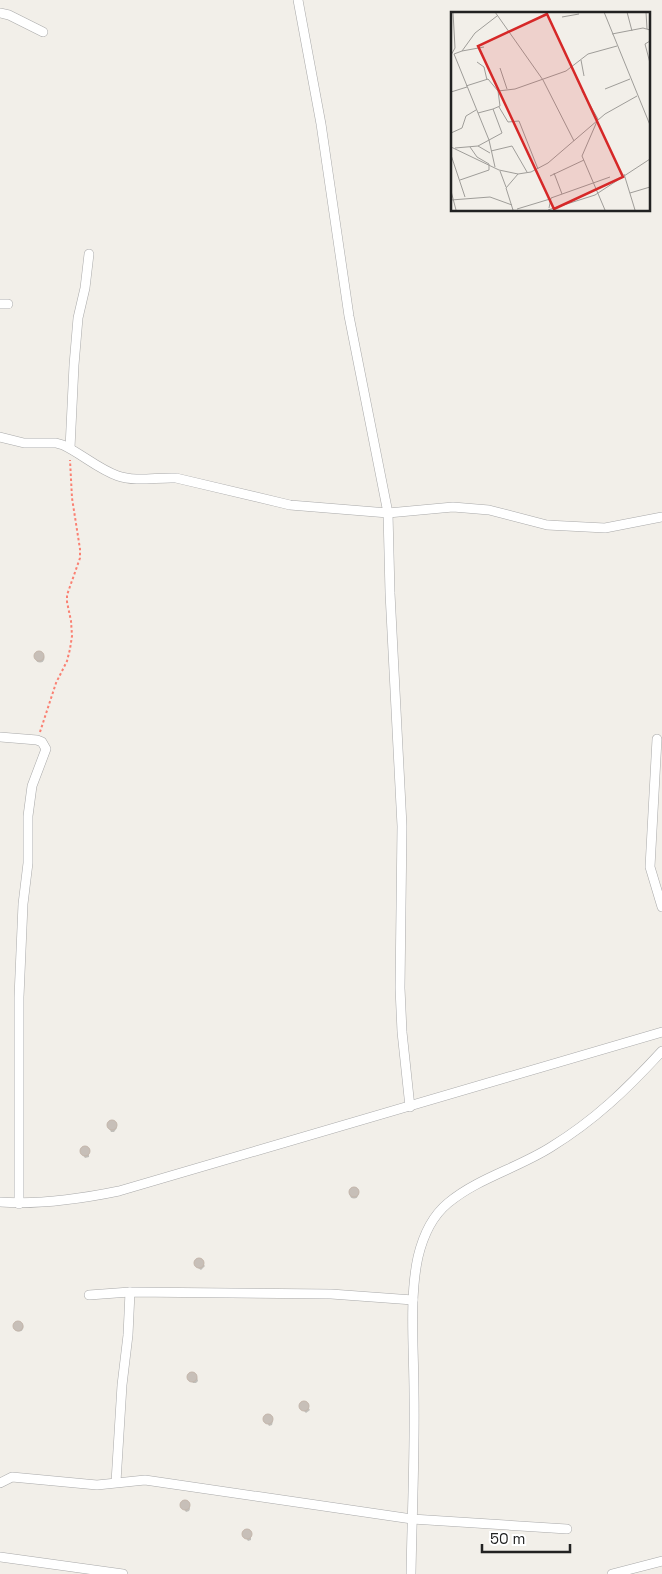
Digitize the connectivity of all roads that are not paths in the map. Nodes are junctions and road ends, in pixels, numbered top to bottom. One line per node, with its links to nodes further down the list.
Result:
1 (298, 0): 7 (street)
2 (0, 13): 3 (street)
3 (43, 32)
4 (89, 254): 6 (street)
5 (0, 437): 6 (street)
6 (70, 448): 7 (street)
7 (388, 513): 8 (street); 14 (street)
8 (662, 517)
9 (0, 737): 16 (street)
10 (657, 739): 11 (street)
11 (662, 907)
12 (662, 1032): 14 (street)
13 (662, 1051): 19 (street)
14 (410, 1107): 16 (street)
15 (0, 1202): 16 (street)
16 (19, 1204)
17 (130, 1292): 18 (street); 19 (street); 21 (street)
18 (89, 1295)
19 (413, 1300): 22 (street)
20 (1, 1481): 21 (street)
21 (116, 1482): 22 (street)
22 (412, 1520): 23 (street); 27 (street)
23 (566, 1529)
24 (0, 1557): 26 (street)
25 (662, 1561): 28 (street)
26 (123, 1574)
27 (411, 1574)
28 (612, 1574)

